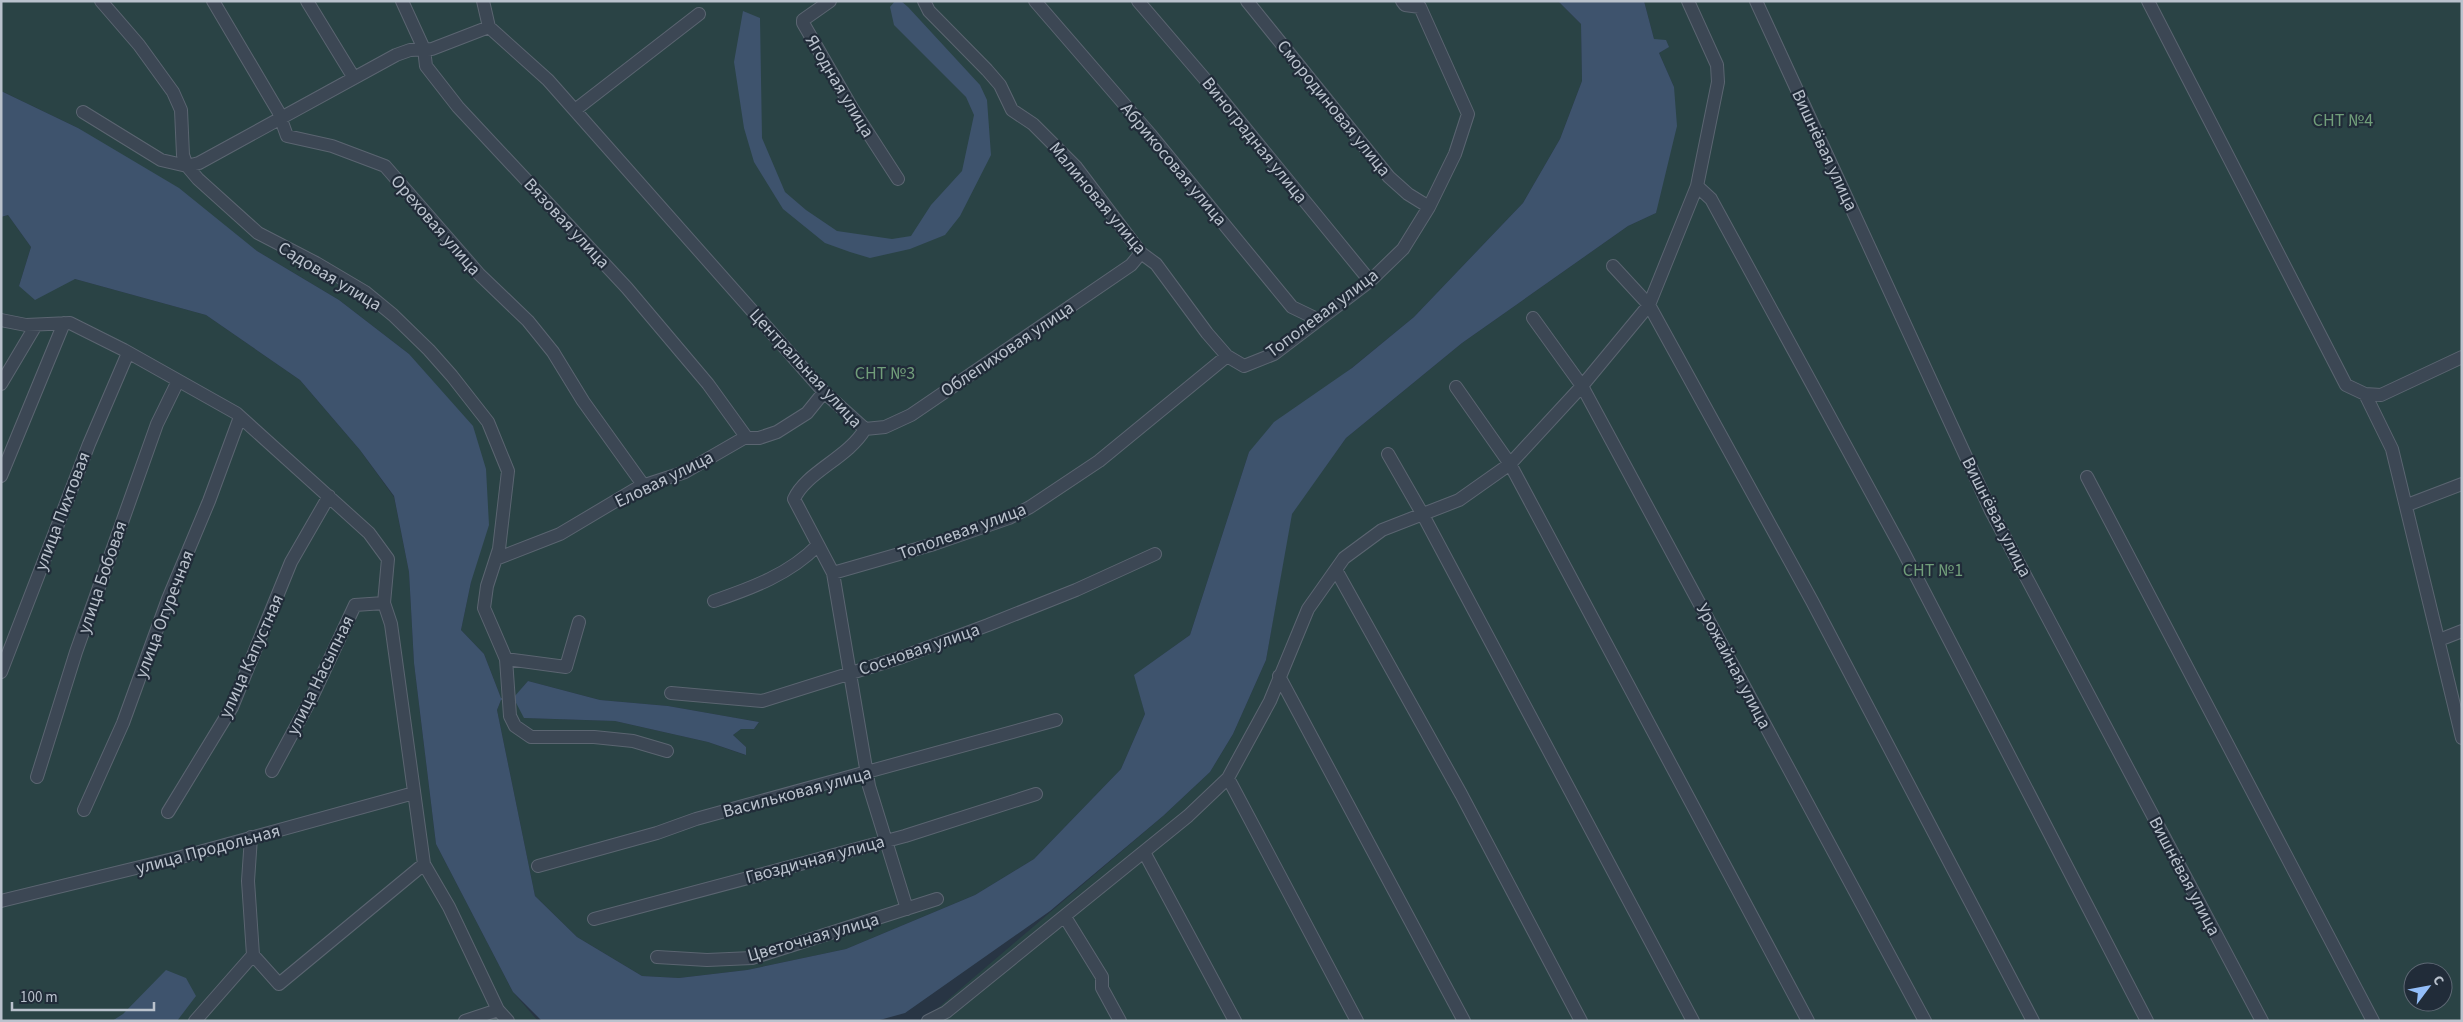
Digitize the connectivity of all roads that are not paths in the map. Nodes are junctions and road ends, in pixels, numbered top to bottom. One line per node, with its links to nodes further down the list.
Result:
1 (101, 1): 22 (street)
2 (212, 1): 21 (street, Ореховая улица)
3 (307, 1): 18 (street)
4 (402, 1): 17 (street, Вязовая улица)
5 (483, 1): 16 (street)
6 (830, 1): 23 (street, Ягодная улица)
7 (924, 1): 26 (street, Малиновая улица)
8 (1035, 1): 32 (street, Абрикосовая улица)
9 (1138, 1): 28 (street, Виноградная улица)
10 (1247, 1): 25 (street, Смородиновая улица)
11 (1402, 1): 25 (street, Тополевая улица)
12 (1688, 1): 24 (street)
13 (1756, 1): 109 (street, Вишнёвая улица)
14 (2148, 1): 43 (street)
15 (699, 14): 19 (street)
16 (490, 27): 17 (street); 19 (street, Центральная улица)
17 (424, 49): 18 (street); 46 (street, Вязовая улица)
18 (354, 78): 21 (street)
19 (575, 110): 42 (street, Центральная улица)
20 (83, 112): 22 (street)
21 (280, 118): 22 (street); 52 (street, Ореховая улица)
22 (187, 166): 58 (street, Садовая улица)
23 (898, 179)
24 (1697, 186): 29 (street); 108 (street)
25 (1430, 206): 28 (street, Тополевая улица)
26 (1141, 253): 36 (street, Малиновая улица); 45 (street, Облепиховая улица)
27 (1613, 266): 29 (street)
28 (1370, 281): 32 (street, Тополевая улица)
29 (1649, 305): 40 (street); 107 (street)
30 (1533, 318): 40 (street, Урожайная улица)
31 (1, 320): 34 (street)
32 (1319, 320): 36 (street, Тополевая улица)
33 (64, 323): 34 (street); 35 (street); 49 (street)
34 (36, 325): 39 (street)
35 (128, 353): 38 (street); 67 (street, улица Пихтовая)
36 (1227, 356): 60 (street, Тополевая улица)
37 (2462, 358): 43 (street)
38 (178, 380): 44 (street); 76 (street, улица Бобовая)
39 (1, 384)
40 (1582, 386): 48 (street); 106 (street, Урожайная улица)
41 (1456, 387): 48 (street)
42 (824, 392): 45 (street, Центральная улица); 46 (street, Еловая улица)
43 (2365, 394): 54 (street)
44 (240, 417): 53 (street); 80 (street, улица Огуречная)
45 (865, 429): 56 (street, Центральная улица)
46 (747, 438): 52 (street, Еловая улица)
47 (1388, 454): 55 (street)
48 (1510, 464): 55 (street); 105 (street)
49 (1, 476)
50 (2087, 477): 110 (street)
51 (2462, 484): 54 (street)
52 (644, 486): 58 (street, Еловая улица)
53 (328, 496): 62 (street); 81 (street, улица Капустная)
54 (2407, 505): 65 (street)
55 (1423, 514): 59 (street); 104 (street)
56 (818, 545): 60 (street, Центральная улица); 61 (street)
57 (1155, 554): 68 (street, Сосновая улица)
58 (496, 559): 66 (street, Садовая улица)
59 (1336, 570): 69 (street); 103 (street)
60 (832, 573): 68 (street, Центральная улица)
61 (714, 601)
62 (384, 603): 74 (street, улица Насыпная); 78 (street)
63 (579, 622): 66 (street)
64 (2462, 631): 65 (street)
65 (2438, 640): 72 (street)
66 (506, 660): 73 (street, Садовая улица)
67 (1, 672)
68 (850, 673): 70 (street, Сосновая улица); 75 (street, Центральная улица)
69 (1279, 676): 77 (street); 102 (street)
70 (672, 694)
71 (1056, 720): 75 (street, Васильковая улица)
72 (2462, 738)
73 (667, 751)
74 (272, 771)
75 (867, 773): 83 (street, Центральная улица); 86 (street, Васильковая улица)
76 (37, 778)
77 (1228, 778): 84 (street); 101 (street)
78 (414, 793): 82 (street, улица Продольная); 85 (street)
79 (1036, 794): 83 (street, Гвоздичная улица)
80 (84, 810)
81 (168, 812)
82 (251, 837): 88 (street, улица Продольная); 92 (street)
83 (886, 841): 89 (street, Центральная улица); 91 (street, Гвоздичная улица)
84 (1144, 852): 90 (street); 100 (street)
85 (424, 864): 92 (street); 94 (street)
86 (538, 866)
87 (937, 899): 89 (street, Цветочная улица)
88 (1, 901)
89 (907, 909): 93 (street, Цветочная улица)
90 (1065, 917): 98 (street); 99 (street)
91 (594, 919)
92 (253, 955): 95 (street)
93 (657, 957)
94 (498, 1010): 96 (street); 97 (street)
95 (195, 1021)
96 (465, 1021)
97 (508, 1021)
98 (928, 1021)
99 (1120, 1021)
100 (1235, 1021)
101 (1357, 1021)
102 (1464, 1021)
103 (1581, 1021)
104 (1693, 1021)
105 (1808, 1021)
106 (1925, 1021)
107 (2033, 1021)
108 (2147, 1021)
109 (2262, 1021)
110 (2373, 1021)

